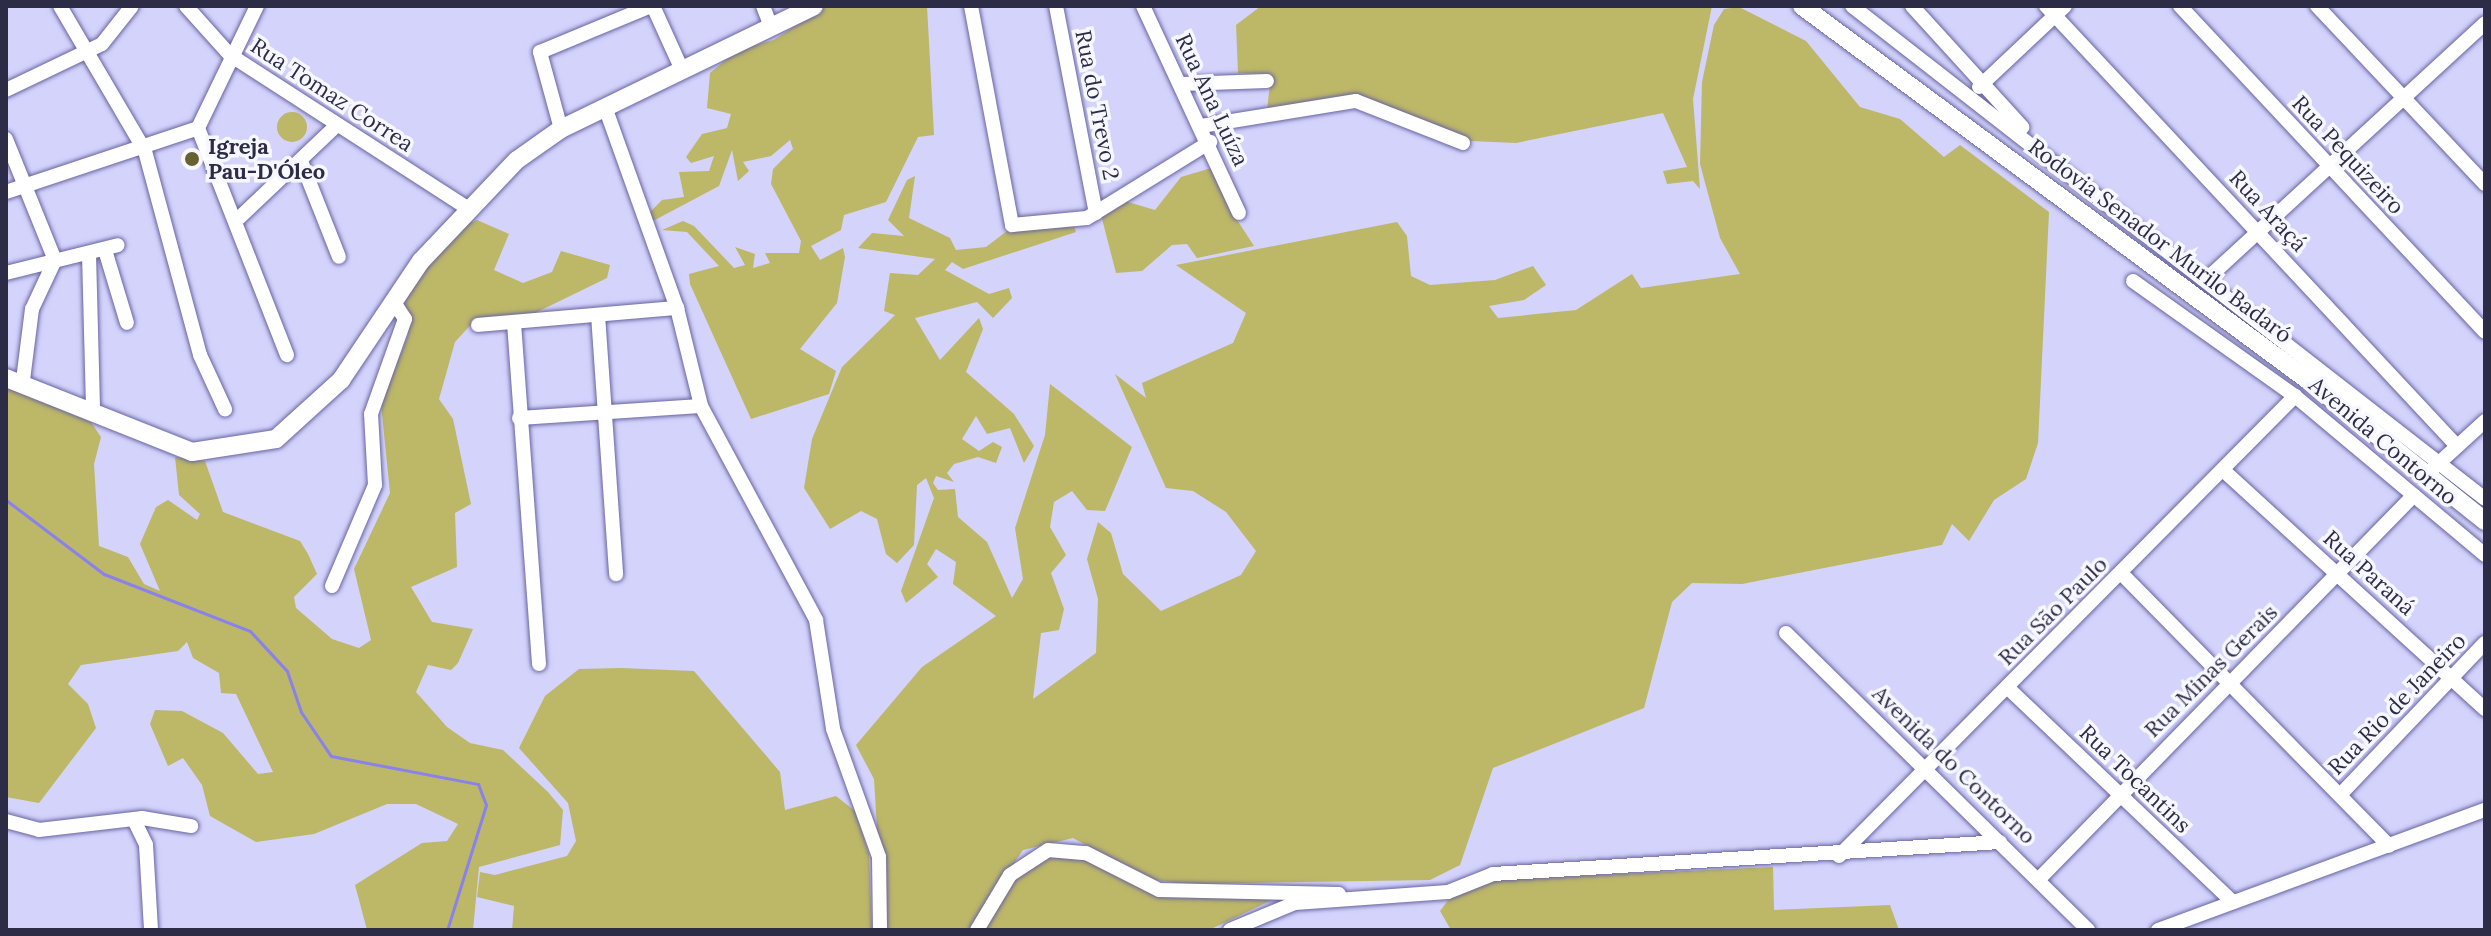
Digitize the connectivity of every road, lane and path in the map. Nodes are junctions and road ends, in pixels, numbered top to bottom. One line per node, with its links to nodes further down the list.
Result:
1 (60, 6): 19 (street)
2 (132, 6): 19 (street)
3 (186, 6): 20 (street, Rua Tomaz Correa)
4 (257, 6): 20 (street)
5 (652, 6): 21 (street); 32 (street)
6 (763, 6): 17 (street)
7 (814, 6): 17 (main road)
8 (971, 6): 44 (street)
9 (1056, 6): 44 (street, Rua do Trevo 2)
10 (1143, 6): 24 (street, Rua Ana Luíza)
11 (1802, 6): 73 (main road, Rodovia Senador Murilo Badaró)
12 (1852, 6): 26 (street)
13 (1912, 6): 23 (street)
14 (2180, 6): 39 (street, Rua Pequizeiro)
15 (2317, 6): 27 (street)
16 (2056, 9): 23 (street); 47 (street, Rua Araçá)
17 (771, 27): 21 (main road)
18 (2483, 30): 27 (street)
19 (86, 50): 25 (street); 37 (street)
20 (230, 55): 29 (street, Rua Tomaz Correa); 31 (street)
21 (682, 70): 28 (main road)
22 (1267, 81): 24 (street)
23 (1984, 81): 26 (street); 36 (street)
24 (1182, 84): 30 (street, Rua Ana Luíza)
25 (6, 90)
26 (1970, 96): 36 (street)
27 (2404, 97): 39 (street); 40 (street)
28 (605, 107): 32 (main road); 55 (street)
29 (336, 126): 38 (street); 43 (street, Rua Tomaz Correa)
30 (1201, 126): 34 (street, Rua Ana Luíza); 35 (street)
31 (198, 128): 37 (street); 46 (street)
32 (561, 129): 43 (main road)
33 (6, 139): 41 (street)
34 (1210, 142): 44 (street); 45 (street, Rua Ana Luíza)
35 (1463, 143)
36 (2037, 146): 52 (street)
37 (145, 151): 41 (street); 65 (street)
38 (301, 161): 46 (street); 49 (street)
39 (2328, 166): 47 (street); 60 (street, Rua Pequizeiro)
40 (2485, 184)
41 (27, 188): 42 (street); 50 (street)
42 (6, 192)
43 (466, 207): 54 (main road)
44 (1096, 213)
45 (1239, 213)
46 (239, 218): 61 (street)
47 (2259, 234): 52 (street); 70 (street, Rua Araçá)
48 (89, 254): 50 (street); 57 (street); 66 (street)
49 (339, 257)
50 (55, 260): 51 (street); 62 (street)
51 (6, 273)
52 (2209, 277): 71 (street)
53 (2133, 281): 63 (street, Avenida Contorno)
54 (394, 302): 66 (main road); 82 (street)
55 (677, 308): 56 (street); 64 (street)
56 (598, 315): 58 (street); 67 (street)
57 (127, 323)
58 (514, 323): 59 (street); 68 (street)
59 (478, 325)
60 (2485, 332)
61 (287, 355)
62 (14, 379): 66 (main road)
63 (2295, 396): 72 (street, Rua São Paulo); 74 (street, Avenida Contorno)
64 (701, 406): 67 (street); 104 (street)
65 (225, 409)
66 (93, 412)
67 (603, 412): 68 (street); 79 (street)
68 (519, 418): 85 (street)
69 (2485, 421): 70 (street)
70 (2457, 446): 71 (street)
71 (2443, 460): 73 (street); 76 (street)
72 (2223, 470): 80 (street, Rua São Paulo); 81 (street, Rua Paraná)
73 (2428, 473): 74 (street); 75 (street, Rua Minas Gerais); 77 (main road, Rodovia Senador Murilo Badaró)
74 (2400, 482): 75 (street, Avenida Contorno)
75 (2417, 497): 78 (street, Avenida Contorno); 81 (street, Rua Minas Gerais)
76 (2485, 499)
77 (2485, 521)
78 (2485, 555)
79 (616, 574)
80 (2122, 574): 87 (street); 88 (street, Rua São Paulo)
81 (2337, 575): 86 (street, Rua Paraná); 87 (street, Rua Minas Gerais)
82 (332, 586)
83 (1786, 633): 90 (street, Avenida do Contorno)
84 (2485, 643): 86 (street, Rua Rio de Janeiro)
85 (539, 664)
86 (2452, 677): 89 (street, Rua Paraná); 92 (street, Rua Rio de Janeiro)
87 (2231, 684): 91 (street, Rua Minas Gerais); 92 (street)
88 (2007, 687): 90 (street, Rua São Paulo); 91 (street, Rua Tocantins)
89 (2485, 709)
90 (1929, 771): 97 (street, Avenida do Contorno); 99 (street, Rua São Paulo)
91 (2120, 795): 100 (street, Rua Minas Gerais); 102 (street, Rua Tocantins)
92 (2340, 795): 98 (street)
93 (2485, 810): 98 (street)
94 (6, 821): 95 (street)
95 (135, 822): 96 (street); 103 (street)
96 (191, 826)
97 (2000, 842): 99 (street); 100 (street, Avenida do Contorno)
98 (2389, 846): 102 (street)
99 (1839, 856): 101 (street)
100 (2040, 878): 107 (street, Avenida do Contorno)
101 (1365, 897): 105 (street); 106 (street)
102 (2233, 902): 108 (street)
103 (151, 930)
104 (880, 930)
105 (977, 930)
106 (1230, 930)
107 (2088, 930)
108 (2158, 930)

